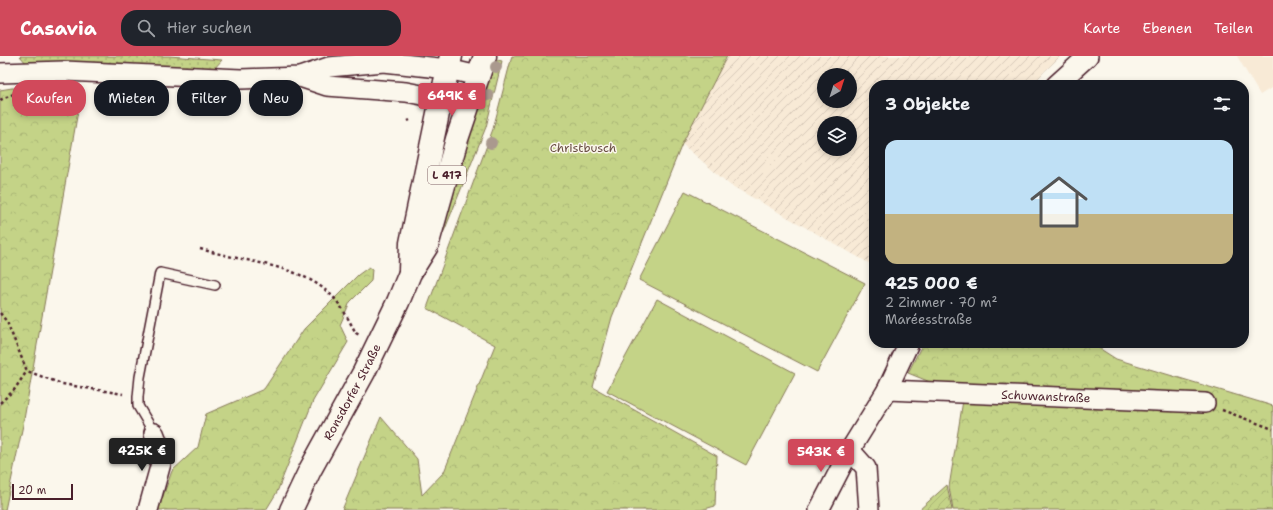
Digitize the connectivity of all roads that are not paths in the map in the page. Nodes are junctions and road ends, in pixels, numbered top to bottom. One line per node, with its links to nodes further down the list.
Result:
1 (1088, 56): 7 (street)
2 (388, 59): 3 (street); 6 (street)
3 (450, 62): 4 (street); 8 (main road, Ronsdorfer Straße / L 417)
4 (482, 66): 9 (main road, Ronsdorfer Straße / L 417)
5 (0, 73): 6 (street)
6 (300, 77): 8 (street)
7 (1062, 80)
8 (441, 99): 9 (street); 10 (main road, Ronsdorfer Straße / L 417)
9 (469, 104): 10 (main road, Ronsdorfer Straße / L 417)
10 (410, 273): 18 (main road, Ronsdorfer Straße / L 417)
11 (215, 285): 15 (lane)
12 (907, 348): 13 (street)
13 (887, 390): 14 (street, Schuwanstraße); 16 (street)
14 (1205, 403)
15 (154, 433): 17 (street)
16 (850, 450): 19 (street); 20 (street)
17 (148, 510)
18 (292, 510)
19 (819, 510)
20 (869, 510)

